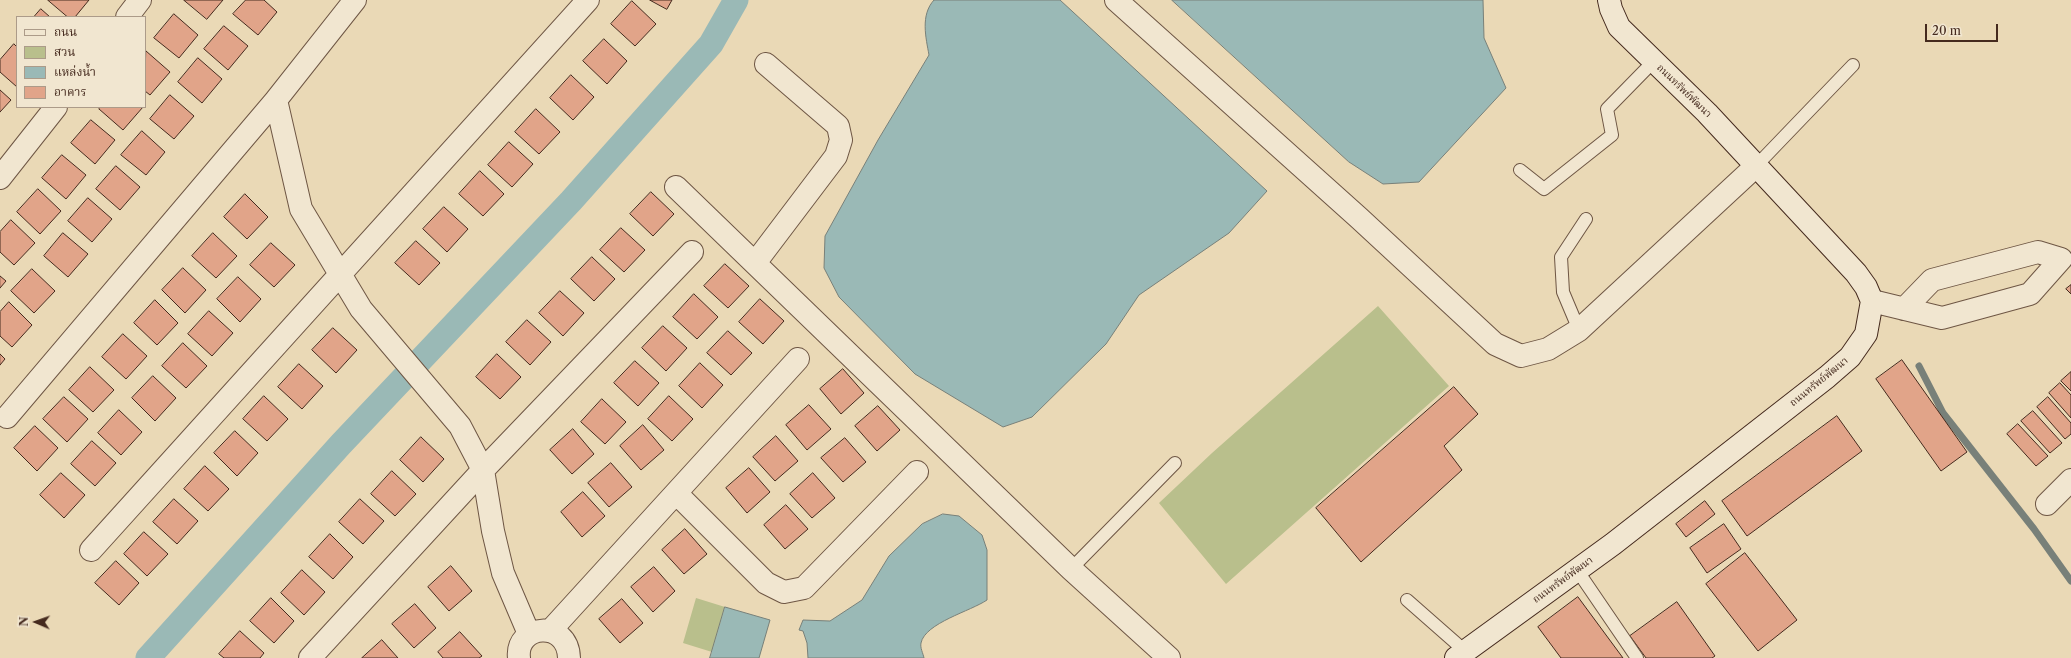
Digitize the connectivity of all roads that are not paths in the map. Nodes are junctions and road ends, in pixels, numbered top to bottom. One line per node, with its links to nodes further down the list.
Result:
1 (140, 0): 6 (street)
2 (355, 0): 10 (street)
3 (588, 0): 20 (street)
4 (1116, 0): 23 (street)
5 (1609, 0): 7 (street, ถนนทรัพย์พัฒนา)
6 (128, 16)
7 (1653, 62): 12 (street, ถนนทรัพย์พัฒนา); 13 (lane)
8 (766, 64): 19 (street)
9 (1853, 65): 12 (lane)
10 (276, 100): 20 (street); 25 (street)
11 (55, 108): 14 (street)
12 (1756, 166): 21 (street, ถนนทรัพย์พัฒนา); 23 (street)
13 (1520, 170)
14 (0, 178)
15 (676, 187): 19 (street)
16 (1586, 219): 23 (lane)
17 (692, 252): 27 (street)
18 (2066, 256): 22 (street); 22 (street)
19 (755, 263): 33 (street)
20 (341, 274): 27 (street); 32 (street)
21 (1872, 301): 22 (street); 34 (street, ถนนทรัพย์พัฒนา)
22 (1904, 309)
23 (1579, 330)
24 (798, 359): 30 (street)
25 (7, 417)
26 (1175, 463): 33 (lane)
27 (483, 470): 36 (street); 38 (street)
28 (917, 472): 30 (street)
29 (2071, 480): 31 (street)
30 (676, 493): 36 (street)
31 (2048, 504)
32 (92, 550)
33 (1071, 569): 41 (street)
34 (1577, 570): 37 (street, ถนนทรัพย์พัฒนา); 42 (lane)
35 (1407, 600): 37 (lane)
36 (540, 632): 39 (street); 40 (street)
37 (1460, 654)
38 (310, 658)
39 (519, 658)
40 (569, 658)
41 (1169, 658)
42 (1637, 658)

